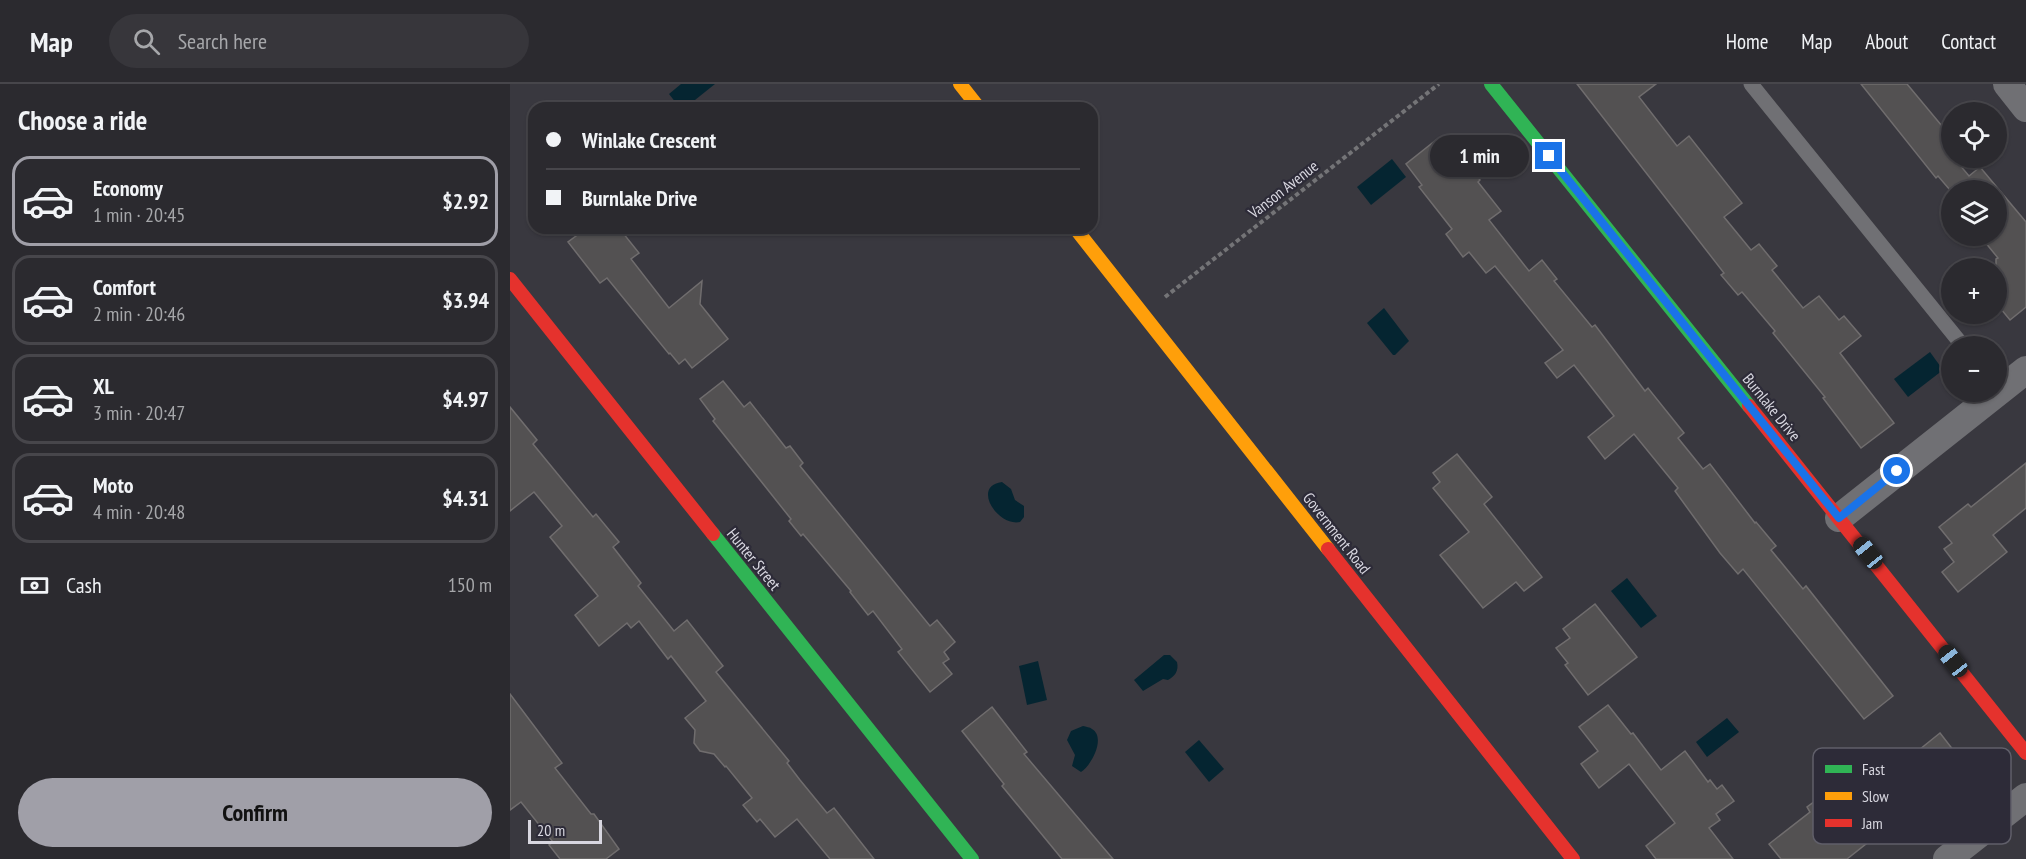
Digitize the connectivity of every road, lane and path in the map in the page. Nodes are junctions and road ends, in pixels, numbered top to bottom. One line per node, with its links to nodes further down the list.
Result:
1 (960, 84): 6 (street)
2 (1438, 84): 10 (path, Vanson Avenue)
3 (1491, 84): 15 (street, Burnlake Drive)
4 (1751, 84): 11 (lane)
5 (2007, 84): 7 (street)
6 (974, 102)
7 (2026, 108)
8 (1080, 234): 10 (street, Government Road)
9 (510, 279): 20 (street, Hunter Street)
10 (1143, 314): 21 (street, Government Road)
11 (1955, 336)
12 (2026, 370): 13 (street)
13 (2007, 383)
14 (1982, 402): 15 (street)
15 (1839, 518): 16 (street, Burnlake Drive)
16 (2026, 753)
17 (2026, 798): 18 (street)
18 (2011, 810)
19 (1966, 844): 22 (street)
20 (972, 859)
21 (1573, 859)
22 (1947, 859)

